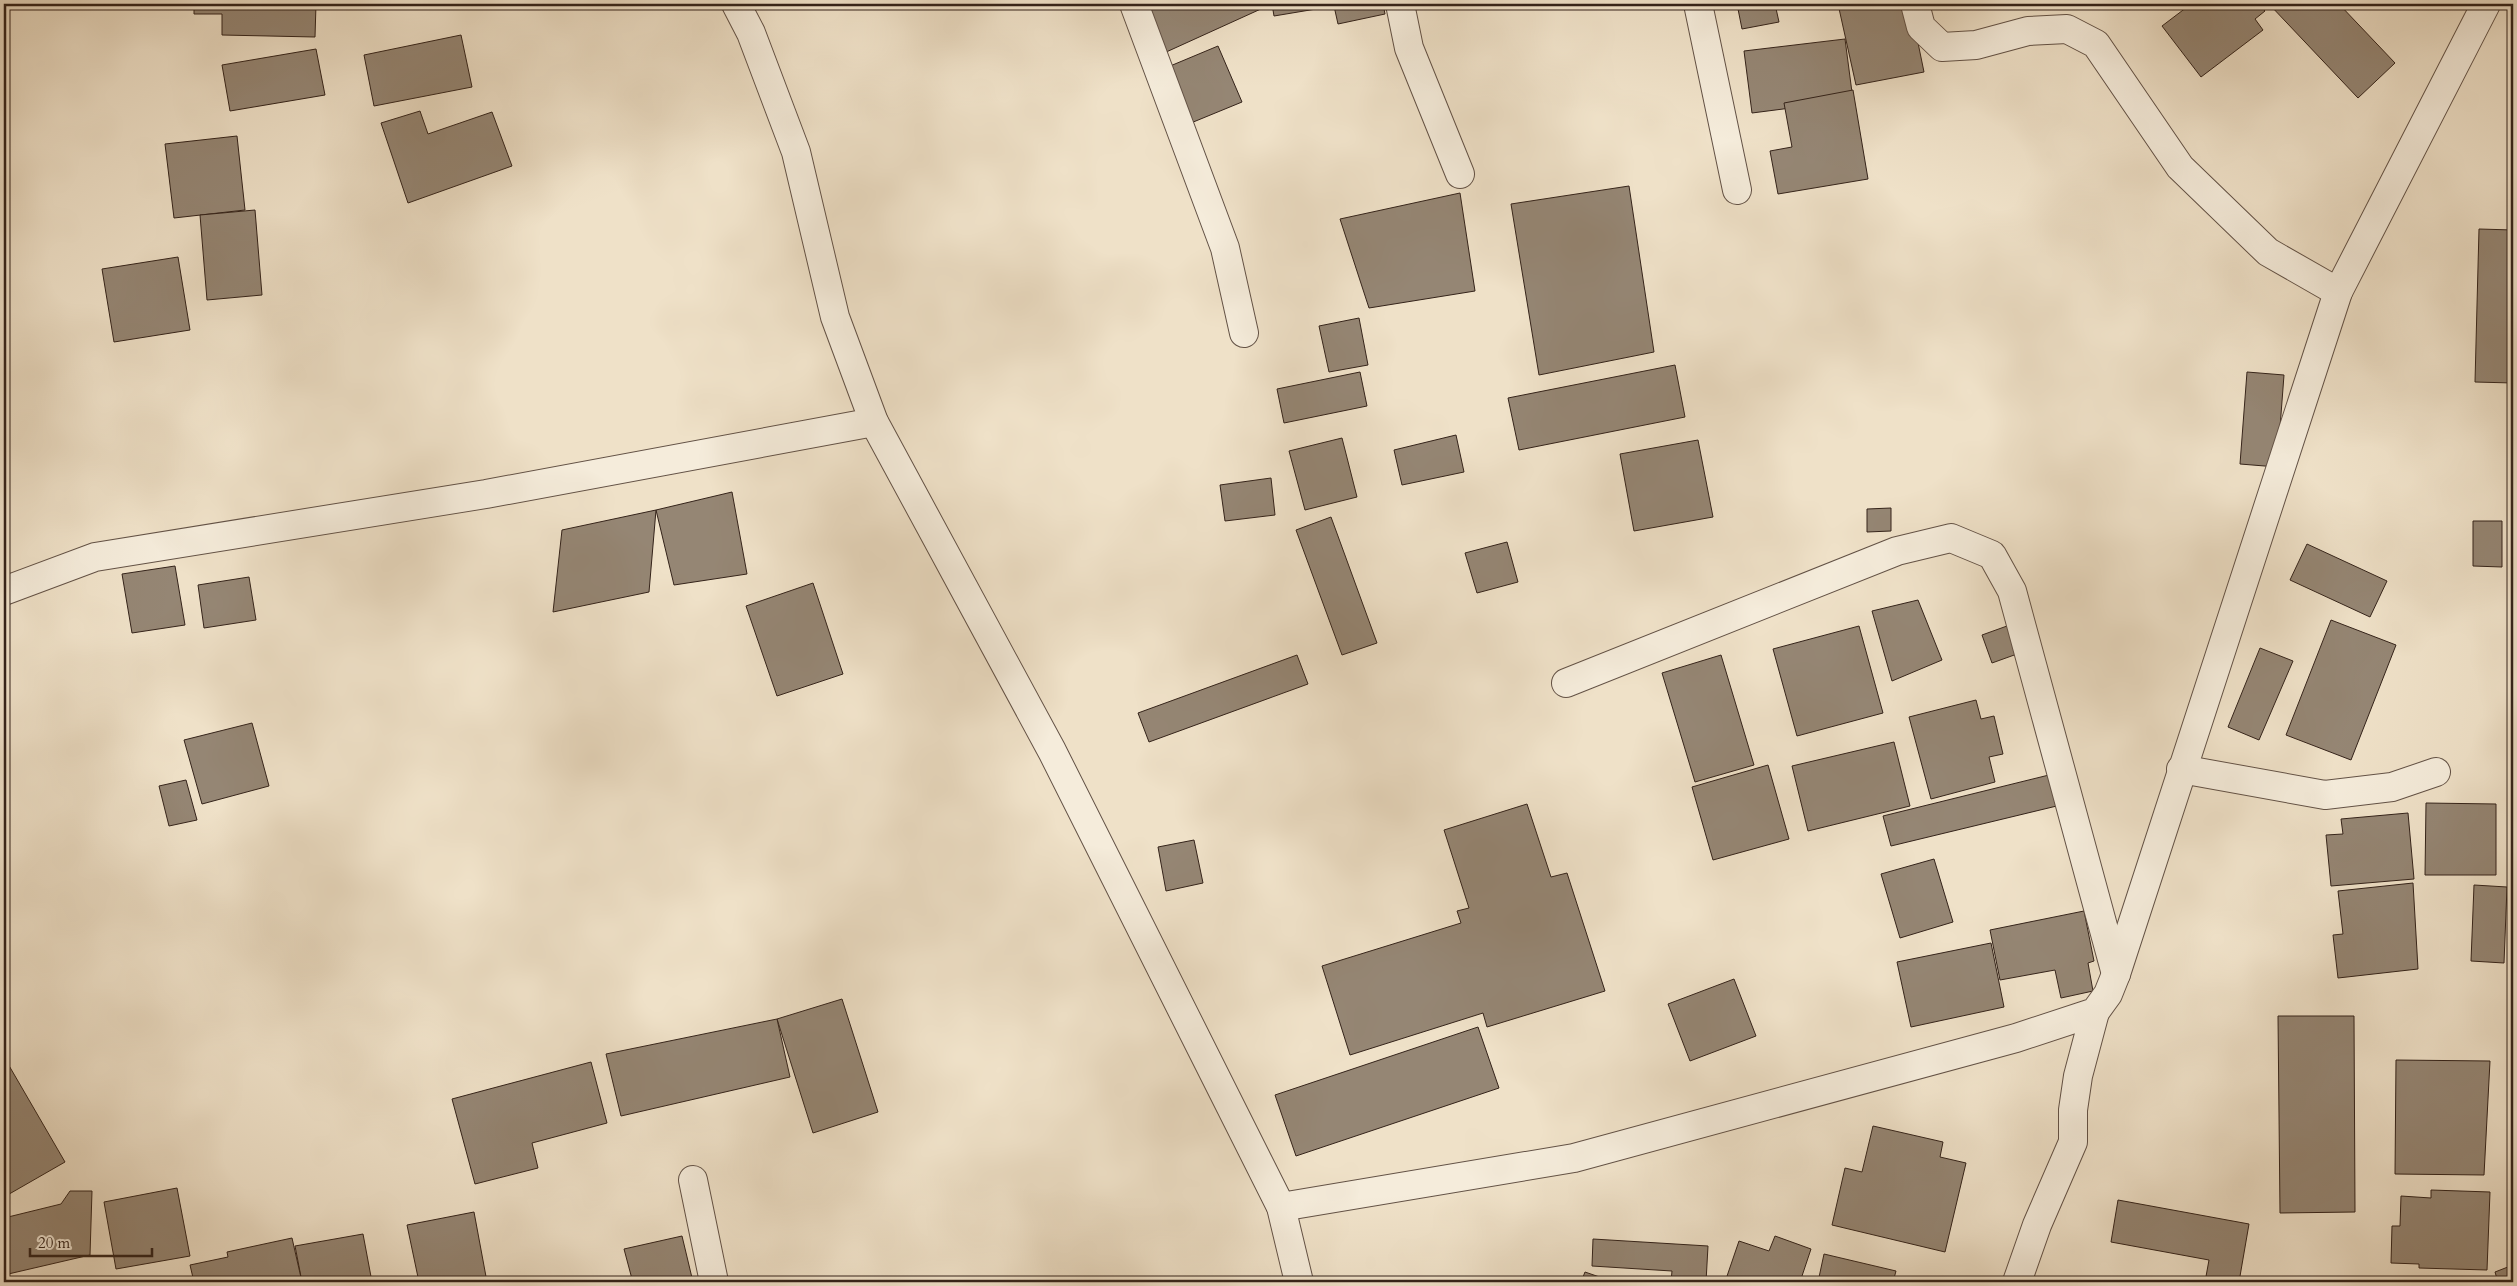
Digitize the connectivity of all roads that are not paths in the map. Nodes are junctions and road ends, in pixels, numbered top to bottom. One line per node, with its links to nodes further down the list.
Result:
1 (736, 4): 11 (street)
2 (1134, 4): 10 (street)
3 (1400, 4): 7 (street)
4 (1698, 4): 8 (street)
5 (1915, 4): 9 (street)
6 (2486, 4): 9 (street)
7 (1460, 174)
8 (1737, 190)
9 (2338, 292): 14 (street)
10 (1244, 334)
11 (874, 422): 12 (street); 19 (street)
12 (4, 591)
13 (1566, 682): 16 (street)
14 (2181, 769): 15 (street); 16 (street)
15 (2436, 772)
16 (2116, 974): 17 (street)
17 (2095, 1012): 19 (street); 22 (street)
18 (693, 1180): 20 (street)
19 (1281, 1207): 21 (street)
20 (714, 1282)
21 (1299, 1282)
22 (2017, 1282)

